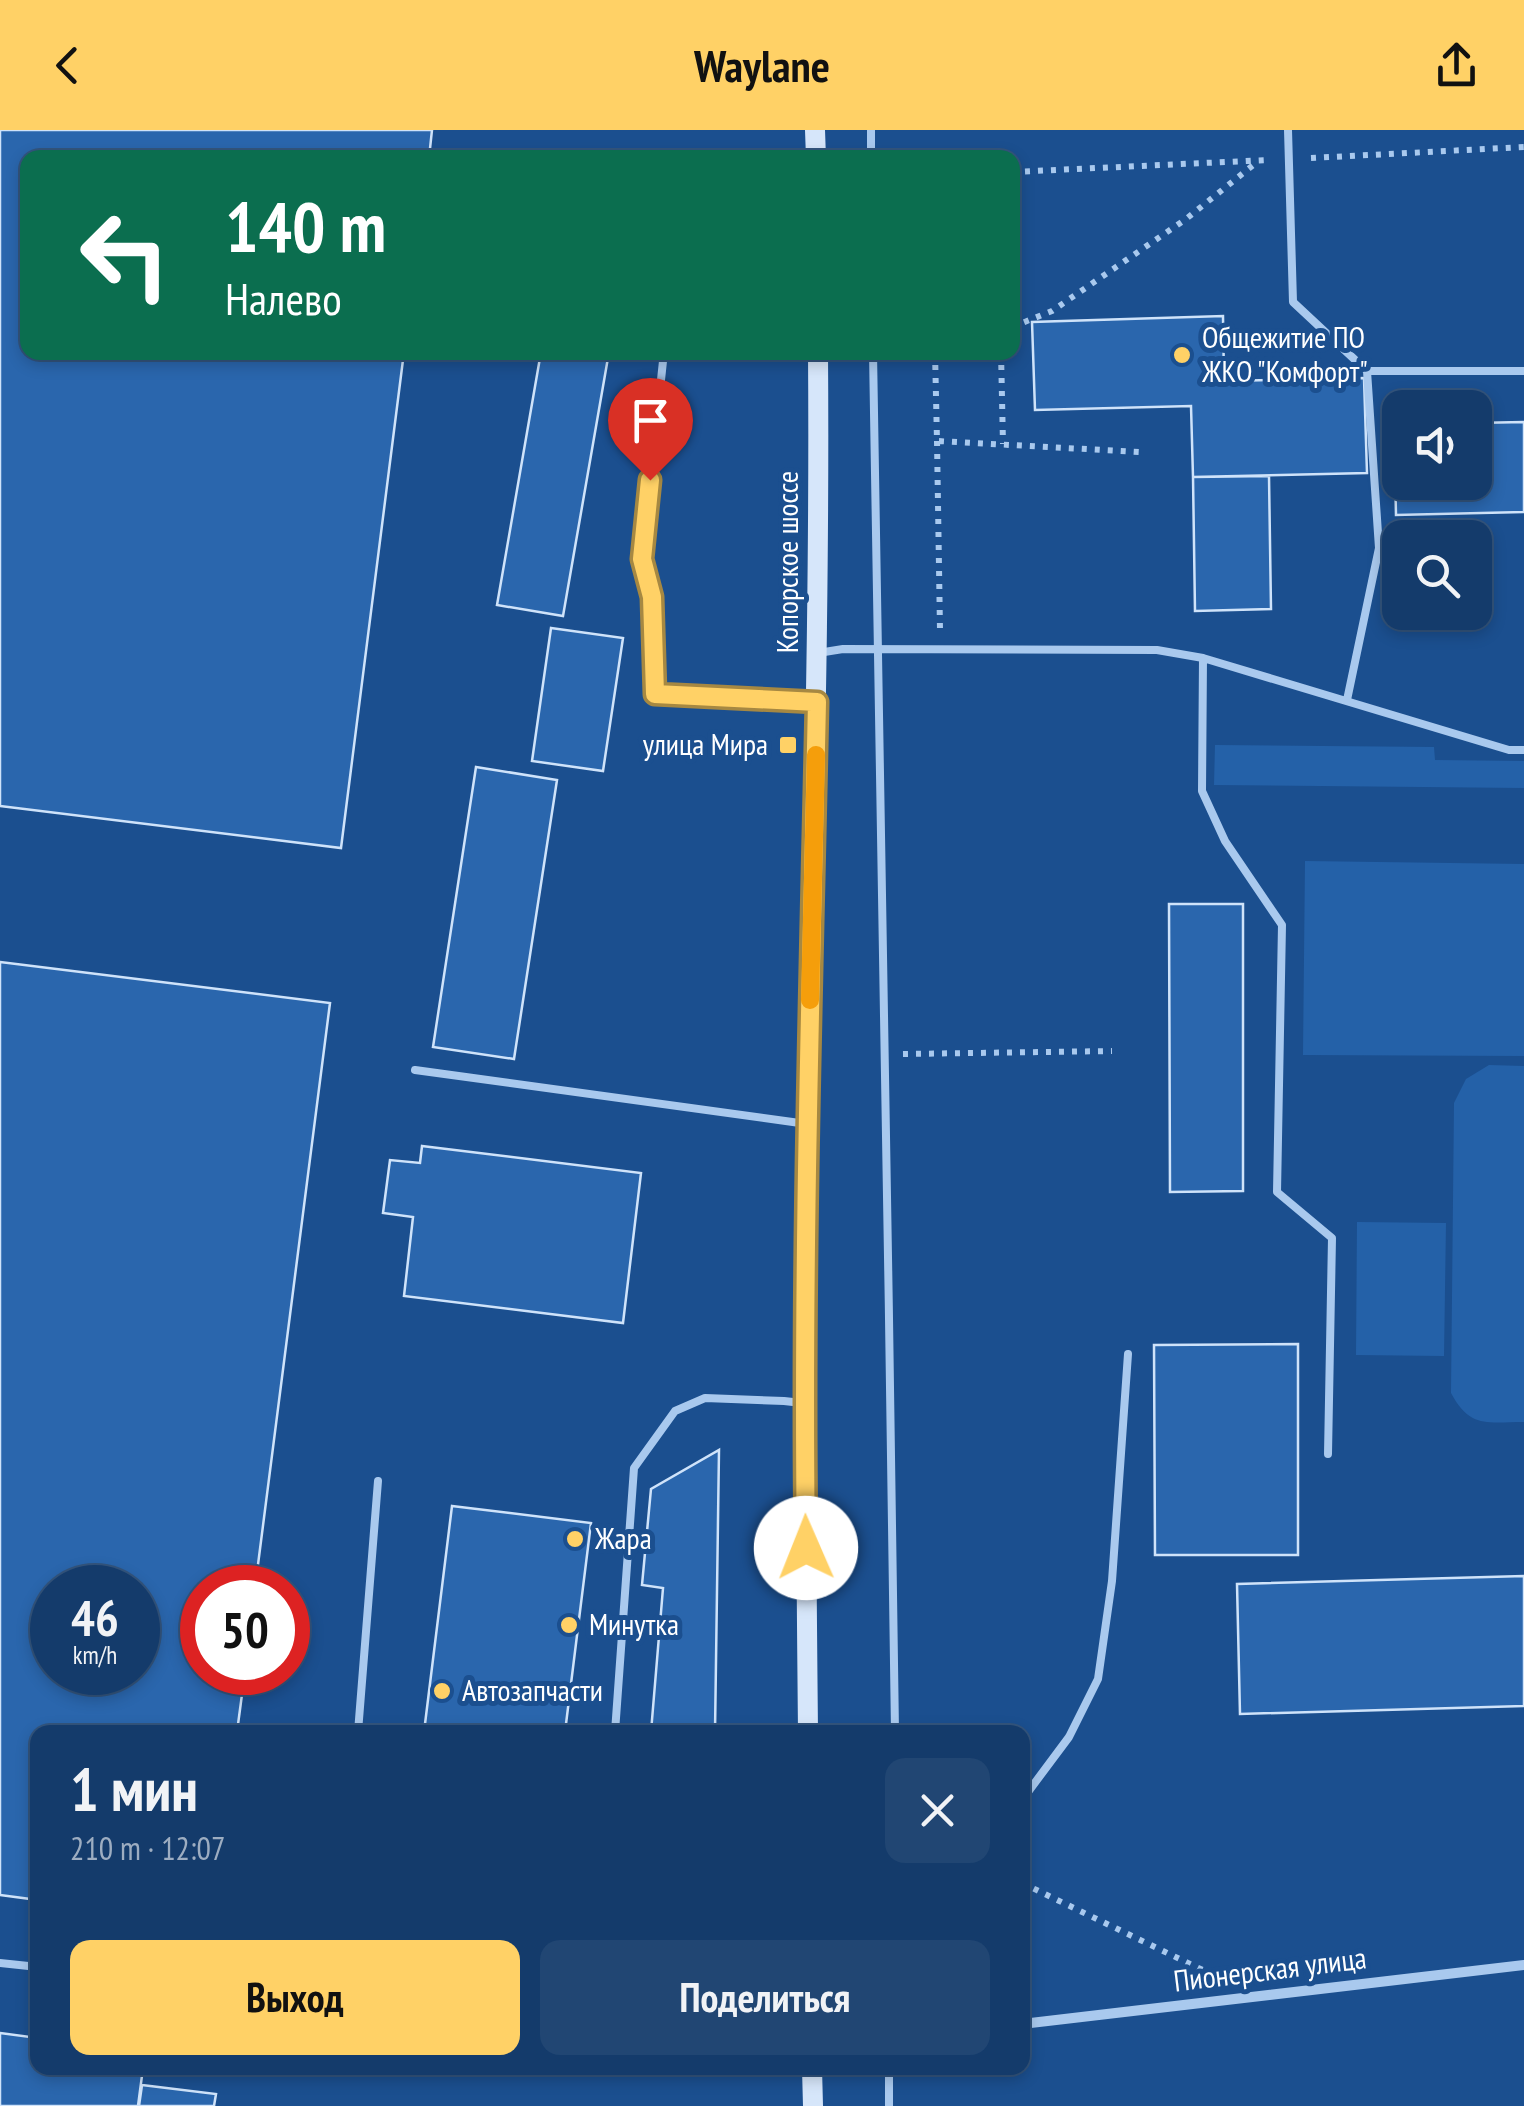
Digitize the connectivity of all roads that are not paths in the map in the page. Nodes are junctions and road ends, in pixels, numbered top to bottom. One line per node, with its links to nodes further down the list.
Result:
1 (1288, 130): 5 (lane)
2 (818, 360): 8 (main road, Копорское шоссе)
3 (872, 360): 7 (lane)
4 (663, 361): 11 (lane)
5 (1368, 371): 6 (lane); 10 (lane)
6 (1524, 371)
7 (875, 650): 8 (lane); 9 (lane); 22 (lane)
8 (818, 653): 11 (main road, Копорское шоссе)
9 (1203, 658): 10 (lane); 17 (lane)
10 (1347, 700): 12 (lane)
11 (817, 702): 14 (main road, Копорское шоссе)
12 (1524, 750)
13 (415, 1070): 14 (lane)
14 (808, 1124): 16 (main road, Копорское шоссе)
15 (1128, 1354): 23 (lane)
16 (804, 1404): 20 (lane); 21 (main road, Копорское шоссе)
17 (1328, 1454)
18 (378, 1481): 19 (lane)
19 (359, 1725)
20 (616, 1725)
21 (808, 1725)
22 (894, 1725)
23 (1030, 1789)
24 (0, 1963): 26 (lane)
25 (1524, 1966): 27 (street, Пионерская улица)
26 (30, 1967)
27 (1030, 2023)
28 (812, 2075): 30 (main road)
29 (889, 2075): 31 (lane)
30 (813, 2106)
31 (889, 2106)

